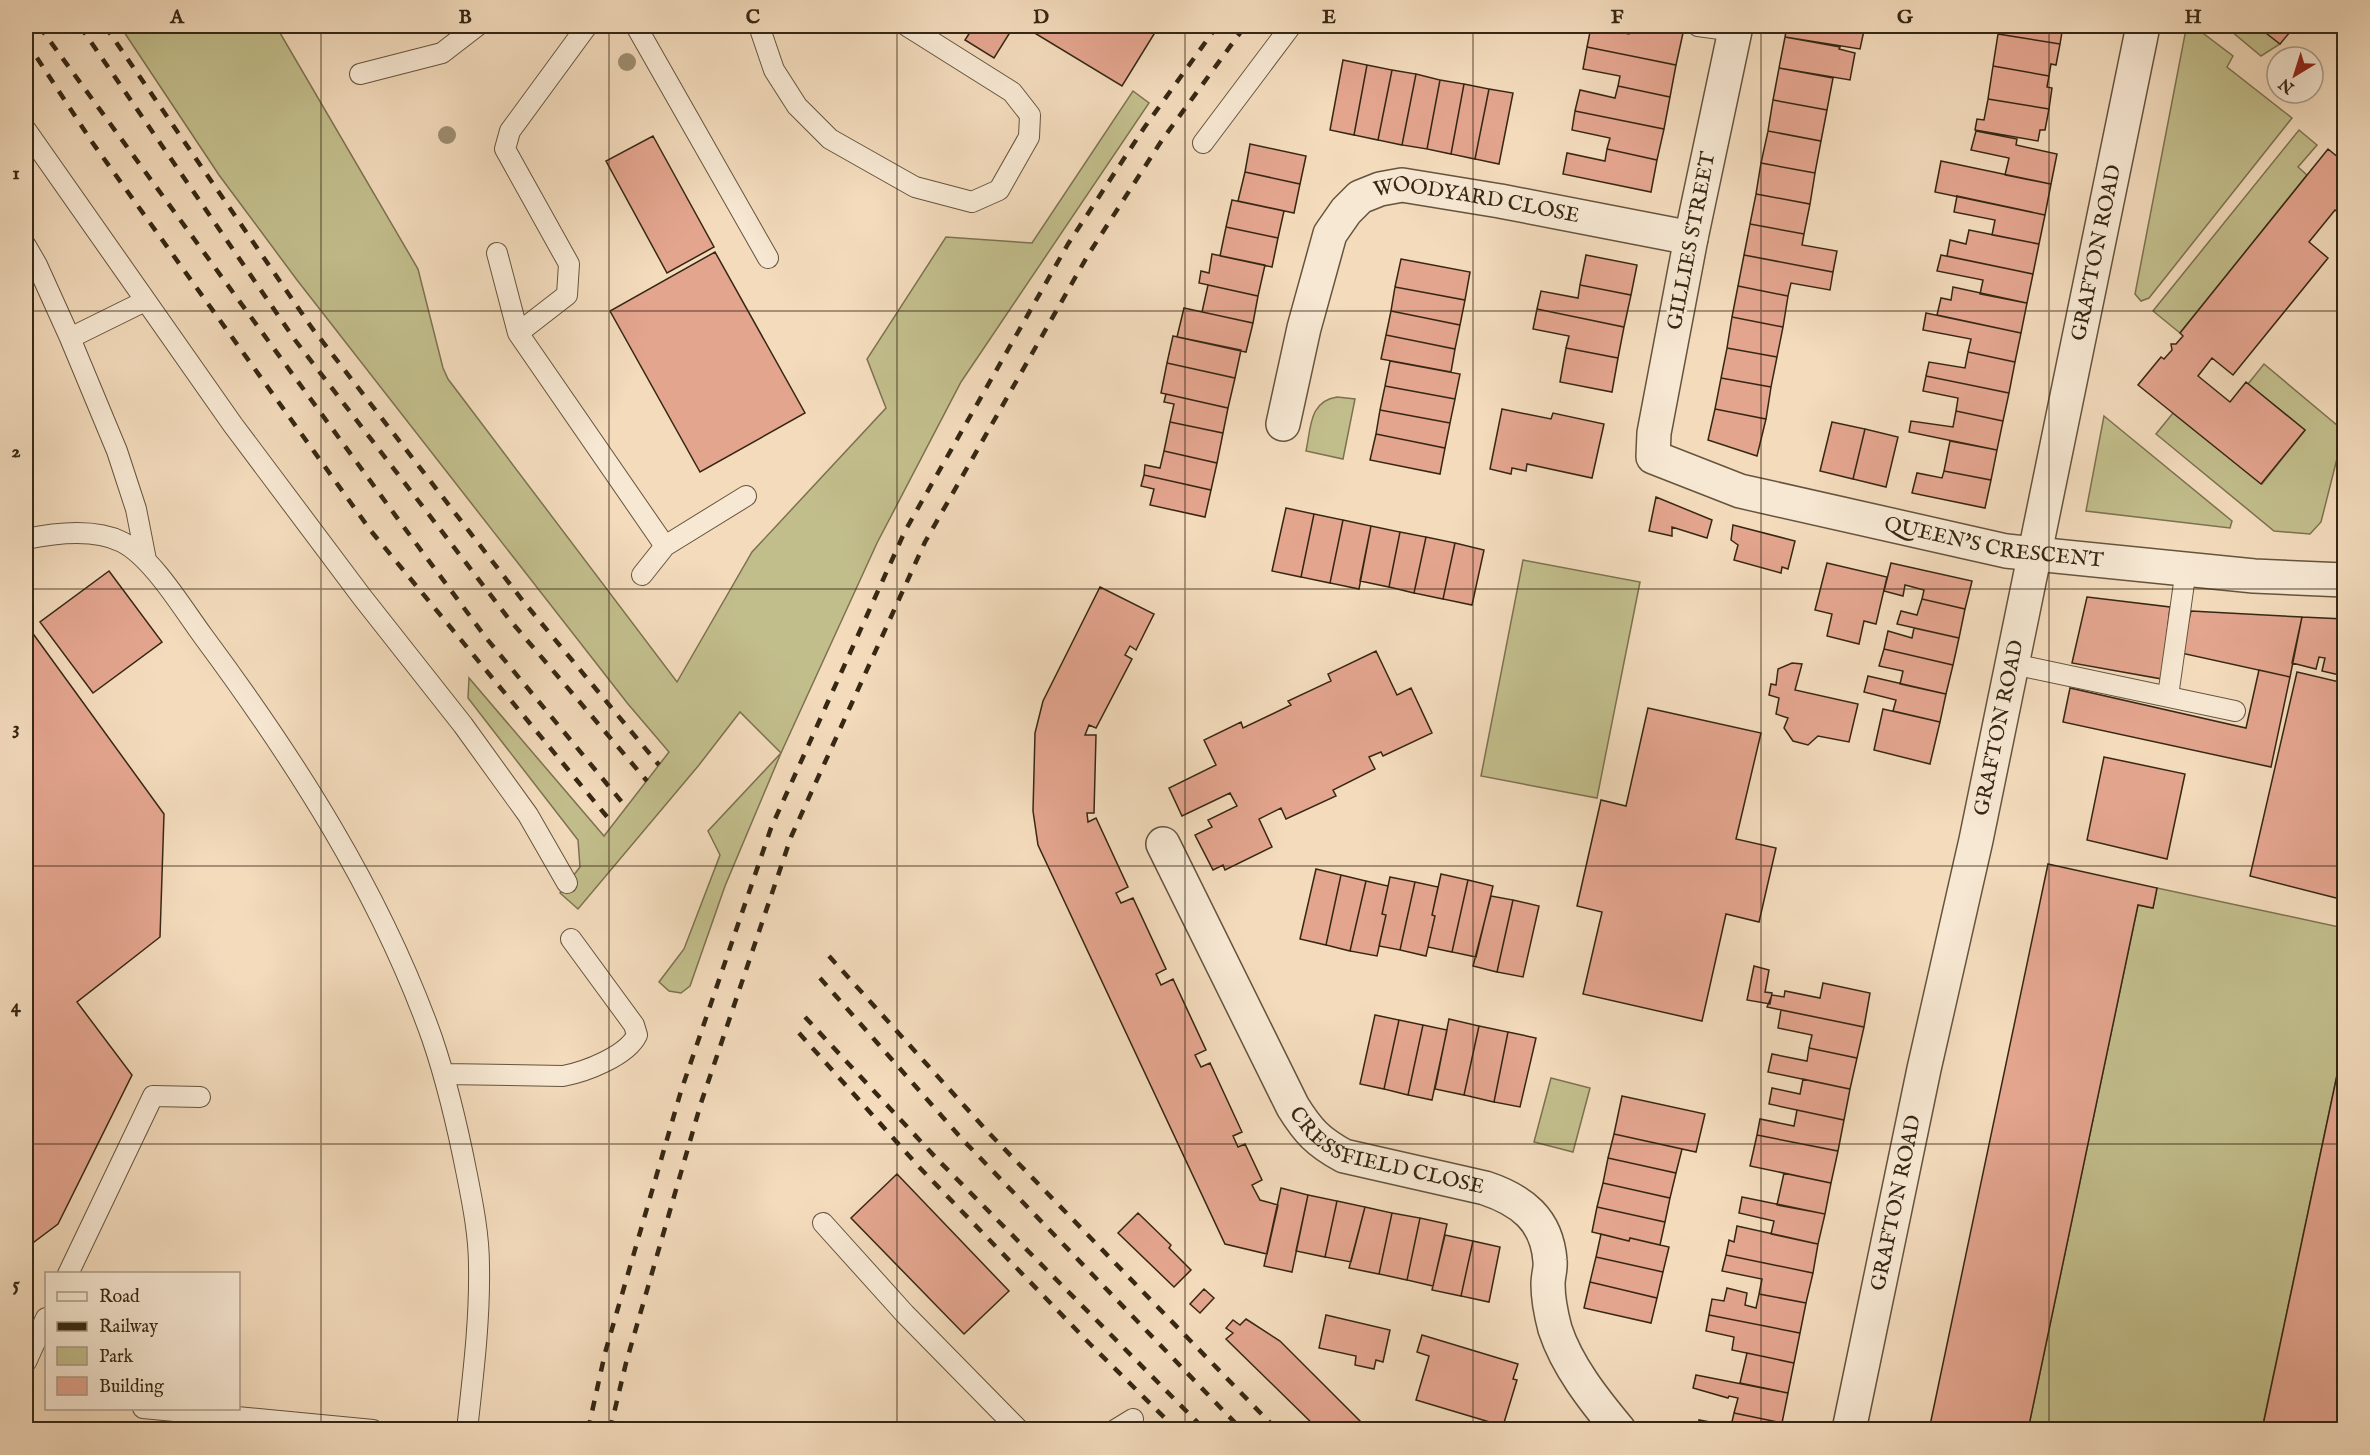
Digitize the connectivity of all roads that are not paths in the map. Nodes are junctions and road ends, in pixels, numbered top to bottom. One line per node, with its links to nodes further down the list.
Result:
1 (477, 26): 10 (lane)
2 (587, 26): 18 (lane)
3 (636, 26): 16 (lane)
4 (759, 26): 5 (lane)
5 (907, 26)
6 (1291, 26): 12 (lane)
7 (1698, 26): 9 (lane)
8 (2143, 26): 25 (street, GRAFTON ROAD)
9 (1735, 28): 13 (street, GILLIES STREET)
10 (360, 74)
11 (26, 130): 17 (lane)
12 (1203, 143)
13 (1691, 238): 20 (street, WOODYARD CLOSE); 21 (street, GILLIES STREET)
14 (26, 246): 19 (lane)
15 (497, 253): 18 (lane)
16 (768, 258)
17 (146, 300): 19 (lane); 34 (lane)
18 (518, 333): 24 (lane)
19 (70, 338): 26 (lane)
20 (1284, 424)
21 (1653, 457): 25 (street, QUEEN'S CRESCENT)
22 (746, 496): 24 (lane)
23 (26, 539): 26 (lane)
24 (665, 546): 28 (lane)
25 (2034, 554): 27 (street, QUEEN'S CRESCENT); 30 (street, GRAFTON ROAD)
26 (146, 560): 36 (lane)
27 (2186, 569): 29 (street, QUEEN'S CRESCENT); 31 (lane)
28 (642, 575)
29 (2344, 580)
30 (2013, 664): 31 (lane); 49 (street, GRAFTON ROAD)
31 (2168, 696): 32 (lane)
32 (2235, 711)
33 (1163, 844): 48 (street, CRESSFIELD CLOSE)
34 (567, 883)
35 (571, 939): 36 (lane)
36 (444, 1074): 45 (lane)
37 (200, 1097): 39 (lane)
38 (823, 1223): 46 (lane)
39 (69, 1272)
40 (45, 1320): 41 (lane)
41 (26, 1362)
42 (164, 1410): 44 (lane)
43 (1133, 1419): 47 (lane)
44 (373, 1430)
45 (467, 1430)
46 (1018, 1430)
47 (1115, 1430)
48 (1619, 1430)
49 (1849, 1430)

